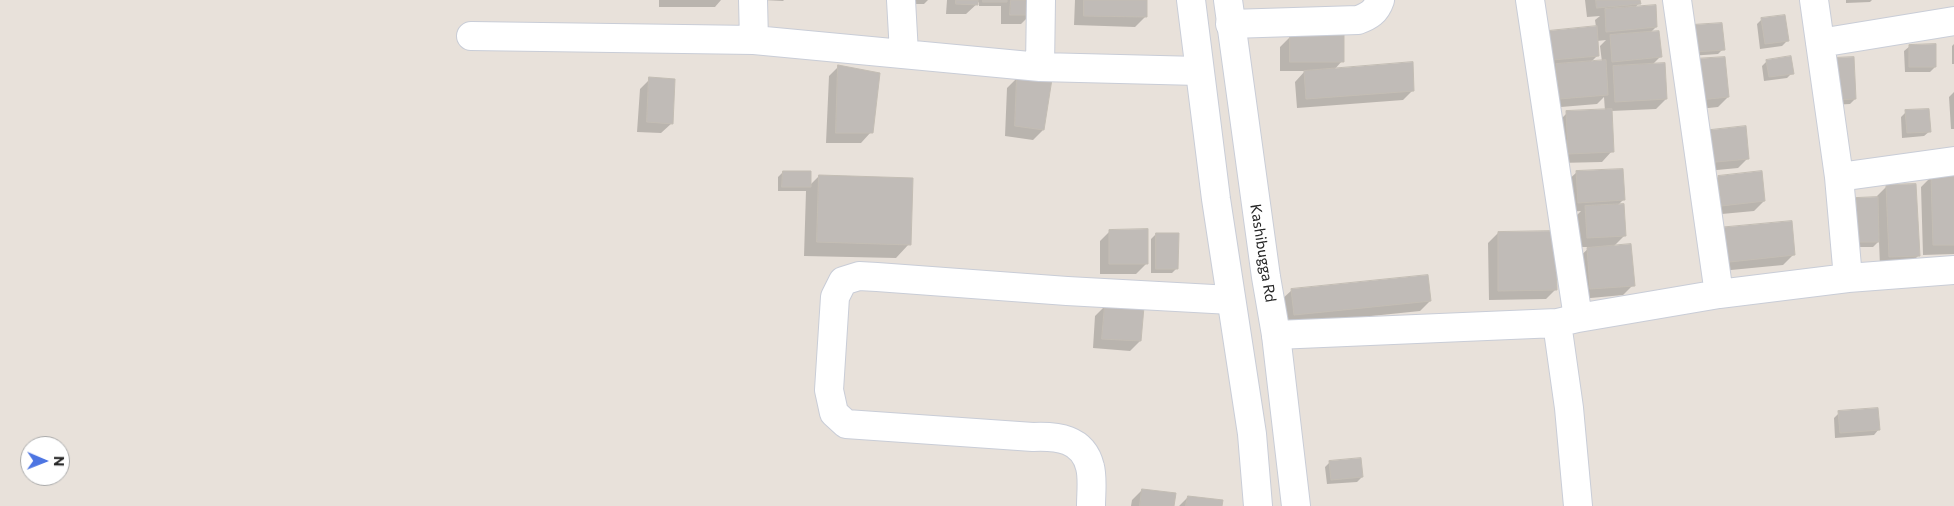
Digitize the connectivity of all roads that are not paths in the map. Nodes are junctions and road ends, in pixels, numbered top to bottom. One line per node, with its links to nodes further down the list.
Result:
1 (753, 0): 12 (street)
2 (901, 0): 14 (street)
3 (1041, 0): 15 (street)
4 (1191, 0): 16 (street)
5 (1380, 0): 9 (street)
6 (1530, 0): 23 (street)
7 (1677, 0): 21 (street)
8 (1814, 0): 13 (street)
9 (1229, 12): 24 (street, Kashibugga Rd)
10 (1954, 21): 13 (street)
11 (471, 36): 12 (street)
12 (754, 40): 14 (street)
13 (1820, 43): 18 (street)
14 (904, 53): 15 (street)
15 (1040, 67): 16 (street)
16 (1199, 71): 22 (street)
17 (1954, 161): 18 (street)
18 (1839, 177): 20 (street)
19 (1954, 270): 20 (street)
20 (1848, 278): 21 (street)
21 (1719, 294): 23 (street)
22 (1231, 300): 25 (street); 26 (street)
23 (1568, 320): 24 (street); 28 (street)
24 (1276, 335): 27 (street, Kashibugga Rd)
25 (1091, 506)
26 (1258, 506)
27 (1296, 506)
28 (1578, 506)

